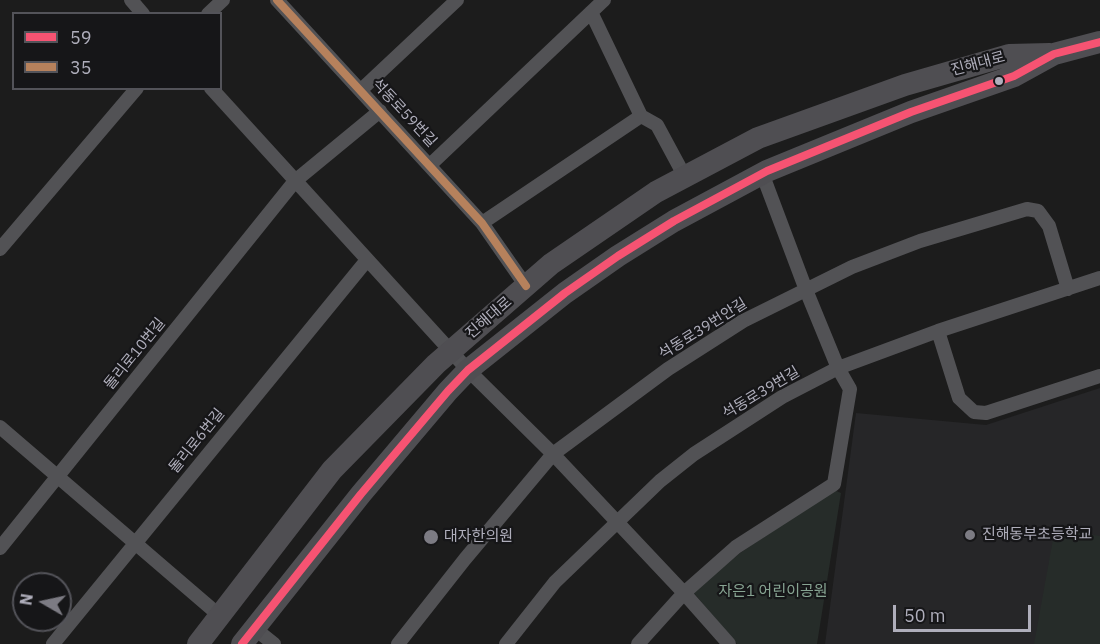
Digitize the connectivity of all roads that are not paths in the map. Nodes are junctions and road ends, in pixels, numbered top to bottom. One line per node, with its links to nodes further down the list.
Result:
1 (130, 0): 6 (street)
2 (223, 0): 7 (street)
3 (277, 0): 13 (street, 석동로59번길)
4 (457, 0): 13 (street)
5 (604, 0): 8 (street, 석동로59번길)
6 (141, 12)
7 (210, 12)
8 (591, 12): 15 (street); 16 (street, 석동로59번길)
9 (1100, 42): 10 (main road)
10 (1054, 54): 17 (main road, 진해대로); 18 (main road, 진해대로)
11 (135, 90): 21 (street)
12 (213, 90): 19 (street)
13 (361, 90): 14 (street, 석동로59번길)
14 (380, 111): 16 (street, 석동로59번길); 19 (street, 돌리로10번길)
15 (641, 116): 18 (street); 20 (street)
16 (430, 165): 20 (street)
17 (762, 174): 26 (street); 30 (main road, 진해대로)
18 (685, 177): 24 (main road, 진해대로)
19 (295, 181): 22 (street); 34 (street, 돌리로10번길)
20 (482, 223): 24 (street)
21 (0, 249)
22 (368, 260): 28 (street); 36 (street, 돌리로6번길)
23 (1100, 278): 25 (street, 석동로39번길)
24 (526, 286): 28 (main road, 진해대로)
25 (1068, 288): 26 (street, 석동로39번안길); 27 (street, 석동로39번길)
26 (806, 290): 29 (street); 33 (street, 석동로39번안길)
27 (938, 331): 29 (street, 석동로39번길); 31 (street)
28 (451, 351): 30 (street); 39 (main road, 진해대로)
29 (838, 368): 35 (street, 석동로39번길); 38 (street)
30 (468, 370): 33 (street); 40 (main road, 진해대로)
31 (1100, 376)
32 (0, 427): 34 (street)
33 (553, 454): 35 (street); 44 (street, 석동로39번안길)
34 (57, 477): 36 (street); 37 (street, 돌리로10번길)
35 (618, 523): 38 (street); 45 (street, 석동로39번길)
36 (135, 543): 39 (street); 41 (street, 돌리로6번길)
37 (0, 548)
38 (684, 592): 46 (street); 47 (street)
39 (220, 616): 42 (main road, 진해대로)
40 (248, 636): 43 (street)
41 (53, 644)
42 (198, 644)
43 (274, 644)
44 (398, 644)
45 (506, 644)
46 (638, 644)
47 (729, 644)

